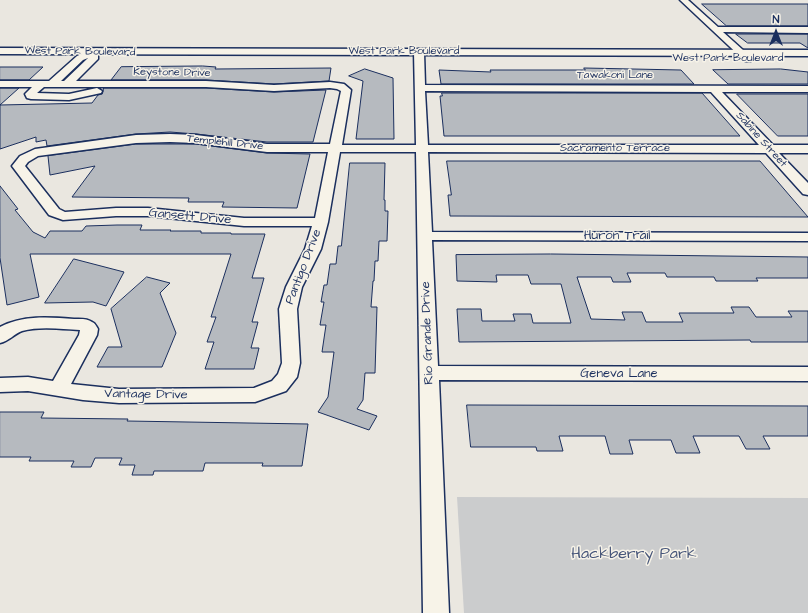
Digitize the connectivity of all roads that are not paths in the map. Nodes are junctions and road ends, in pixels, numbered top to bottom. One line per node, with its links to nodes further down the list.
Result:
1 (684, 0): 2 (street)
2 (716, 30): 3 (street); 8 (street)
3 (808, 30)
4 (0, 51): 6 (main road, West Park Boulevard)
5 (808, 53): 8 (main road, West Park Boulevard)
6 (93, 55): 7 (main road, West Park Boulevard); 10 (main road, West Park Boulevard); 15 (street)
7 (419, 56): 8 (main road, West Park Boulevard); 18 (street, Rio Grande Drive)
8 (745, 56): 11 (main road, West Park Boulevard)
9 (0, 58): 10 (main road, West Park Boulevard)
10 (80, 58): 14 (street)
11 (808, 59)
12 (0, 84): 13 (street, Keystone Drive)
13 (41, 84): 14 (street, Keystone Drive); 16 (street)
14 (52, 84): 15 (street, Keystone Drive)
15 (67, 84): 16 (street, Keystone Drive)
16 (110, 84): 17 (street, Keystone Drive)
17 (344, 88): 21 (street, Pantigo Drive)
18 (421, 88): 19 (street, Tawakoni Lane); 22 (street, Rio Grande Drive)
19 (714, 89): 20 (street, Tawakoni Lane); 23 (street, Sabine Street)
20 (808, 89)
21 (335, 148): 22 (street, Templehill Drive); 26 (street, Templehill Drive); 27 (street, Pantigo Drive)
22 (422, 149): 23 (street, Sacramento Terrace); 28 (street, Rio Grande Drive)
23 (770, 149): 24 (street, Sacramento Terrace); 25 (street, Sabine Street)
24 (808, 149)
25 (808, 191)
26 (58, 214): 27 (street, Gansett Drive)
27 (321, 222): 33 (street, Pantigo Drive)
28 (426, 236): 29 (street, Huron Trail); 31 (street, Rio Grande Drive)
29 (808, 237)
30 (0, 337): 35 (street)
31 (430, 373): 32 (street, Geneva Lane); 36 (street, Rio Grande Drive)
32 (808, 374)
33 (287, 377): 35 (street, Vantage Drive)
34 (0, 385): 35 (street, Vantage Drive)
35 (59, 388)
36 (436, 613)

